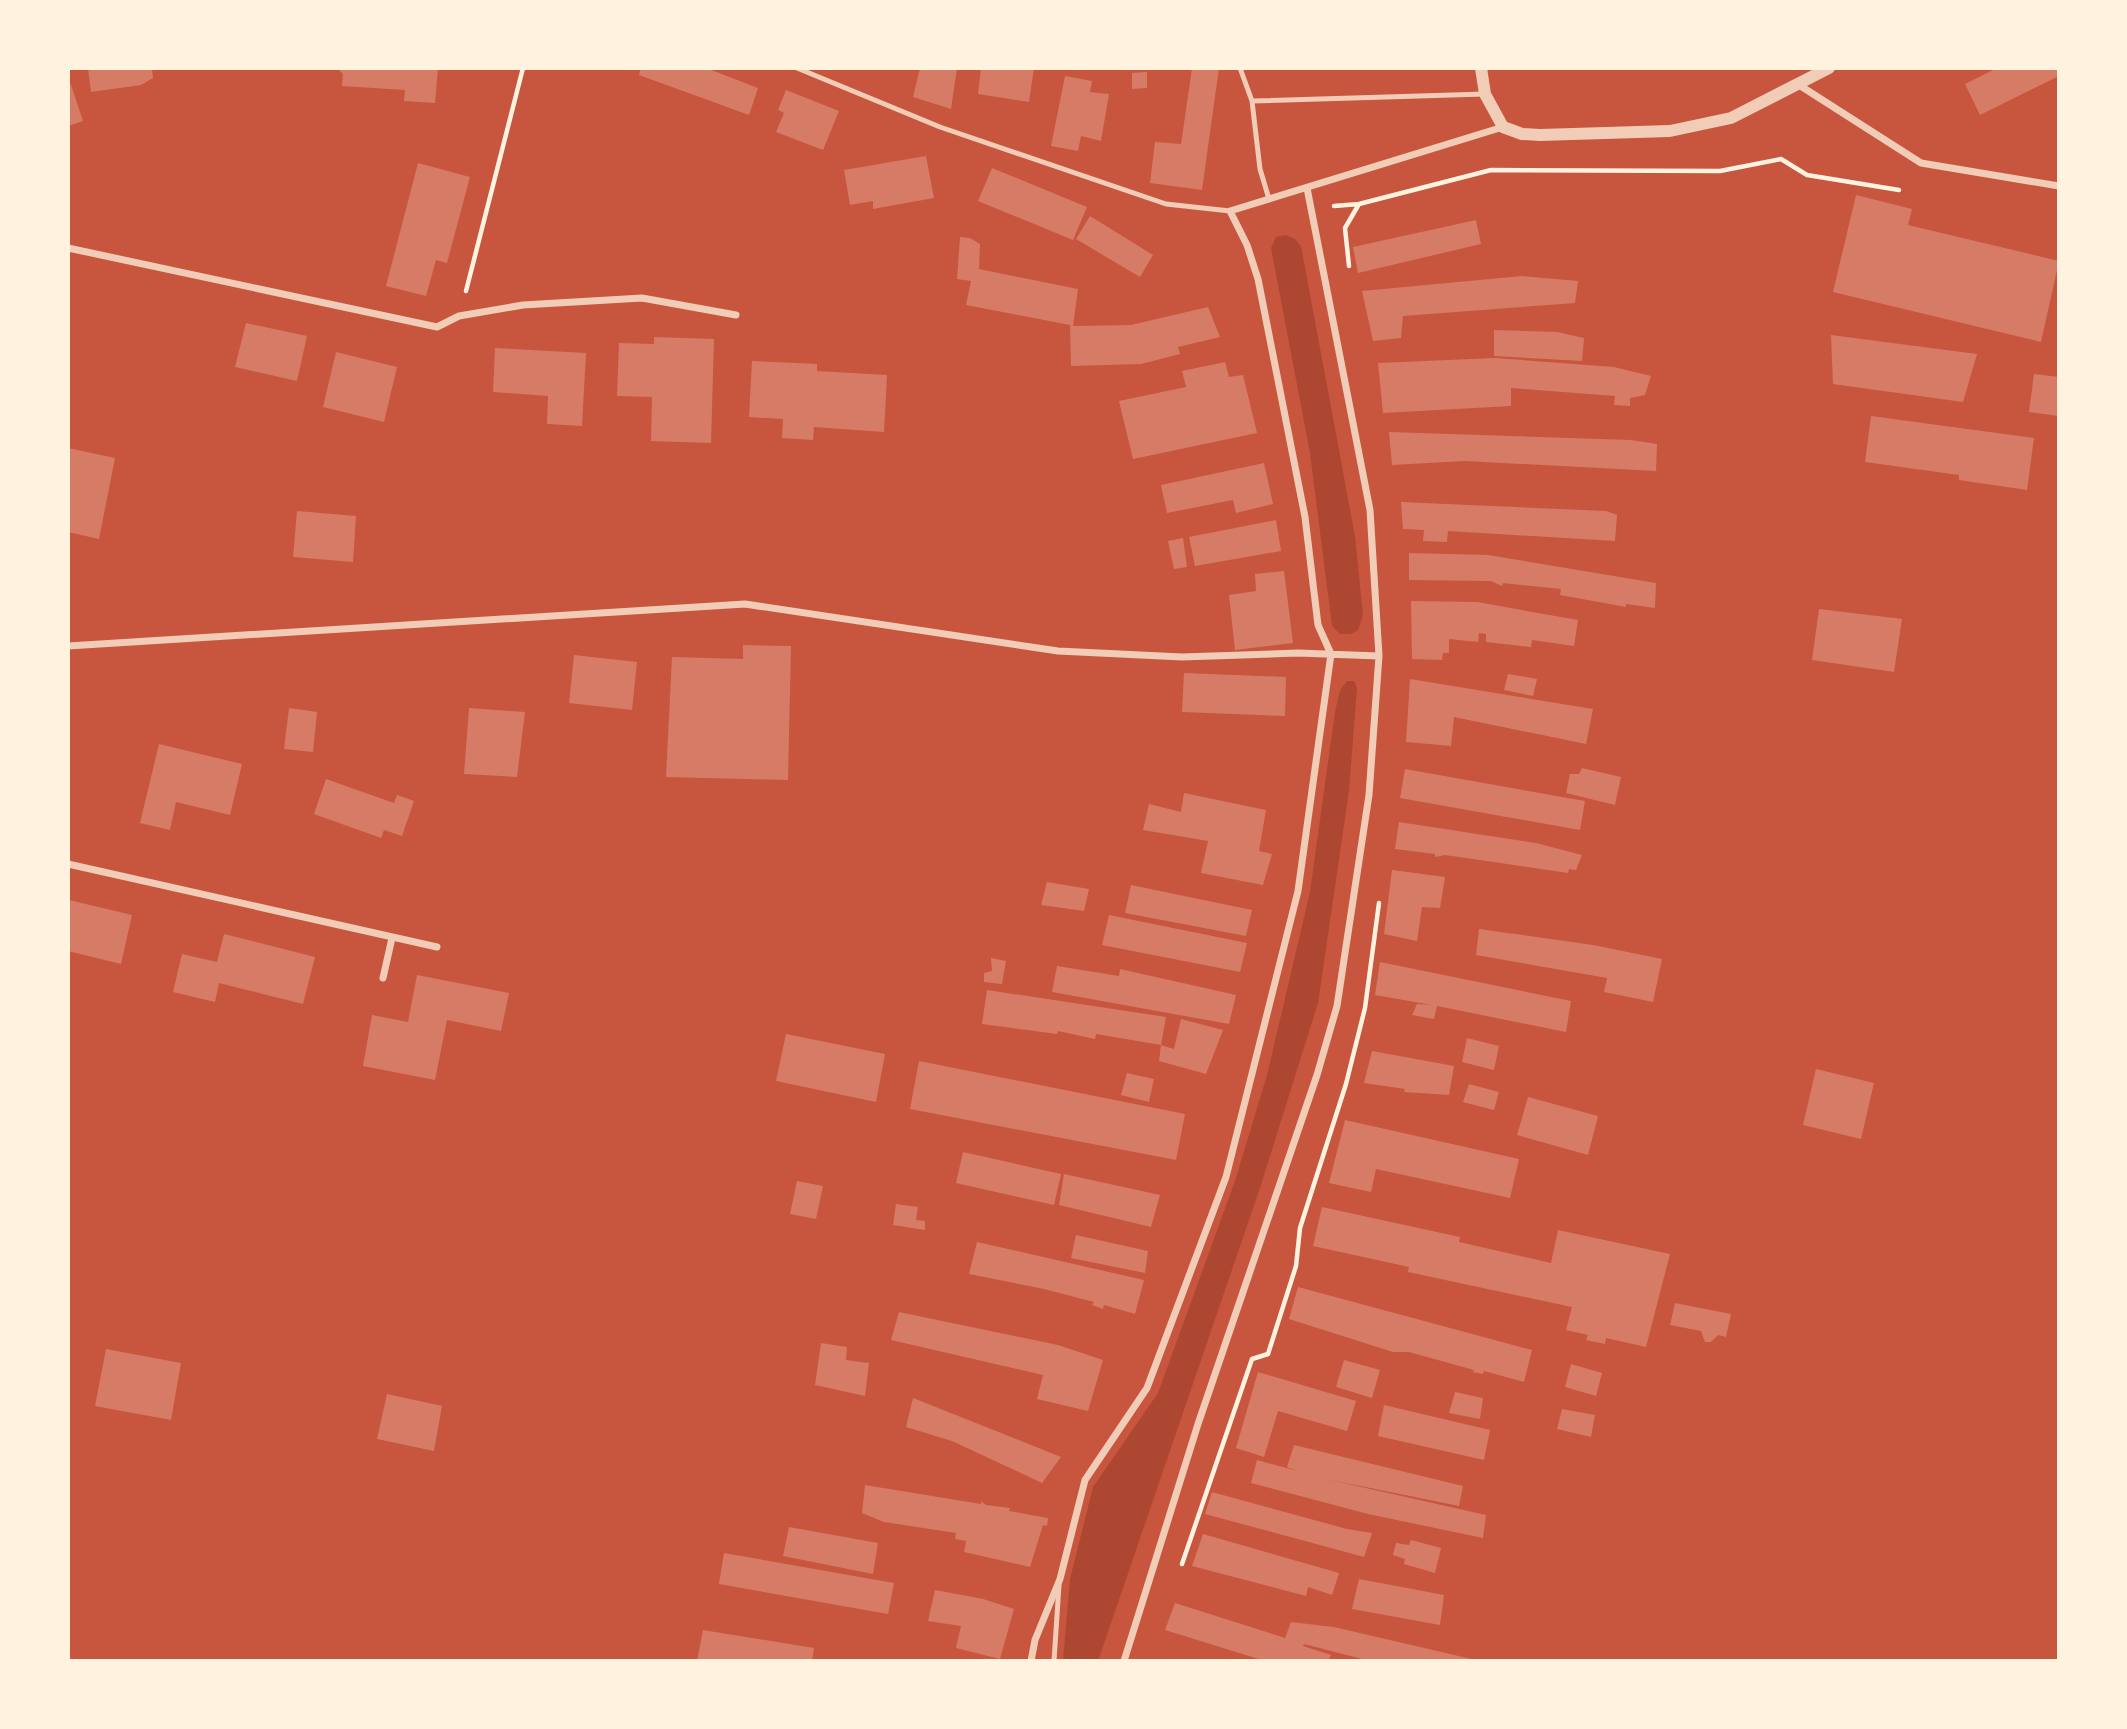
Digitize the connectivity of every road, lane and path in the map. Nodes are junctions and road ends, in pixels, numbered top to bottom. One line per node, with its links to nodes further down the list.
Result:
1 (523, 68): 18 (path)
2 (797, 68): 15 (lane)
3 (1240, 68): 8 (lane)
4 (1481, 68): 7 (street)
5 (1829, 68): 6 (street)
6 (1800, 85): 9 (street); 10 (street)
7 (1485, 93): 8 (lane); 9 (street)
8 (1252, 100): 13 (lane)
9 (1503, 127): 11 (street)
10 (2059, 186)
11 (1307, 188): 13 (street); 21 (street)
12 (1899, 190): 14 (path)
13 (1269, 199): 15 (street)
14 (1359, 204)
15 (1230, 211): 20 (street)
16 (68, 248): 18 (street)
17 (736, 315): 18 (street)
18 (459, 316)
19 (68, 646): 20 (street)
20 (1331, 654): 21 (street); 26 (street)
21 (1379, 656): 29 (street)
22 (68, 864): 23 (street)
23 (392, 938): 24 (street); 25 (street)
24 (437, 947)
25 (383, 978)
26 (1060, 1579): 27 (street); 28 (lane)
27 (1031, 1661)
28 (1054, 1661)
29 (1124, 1661)

